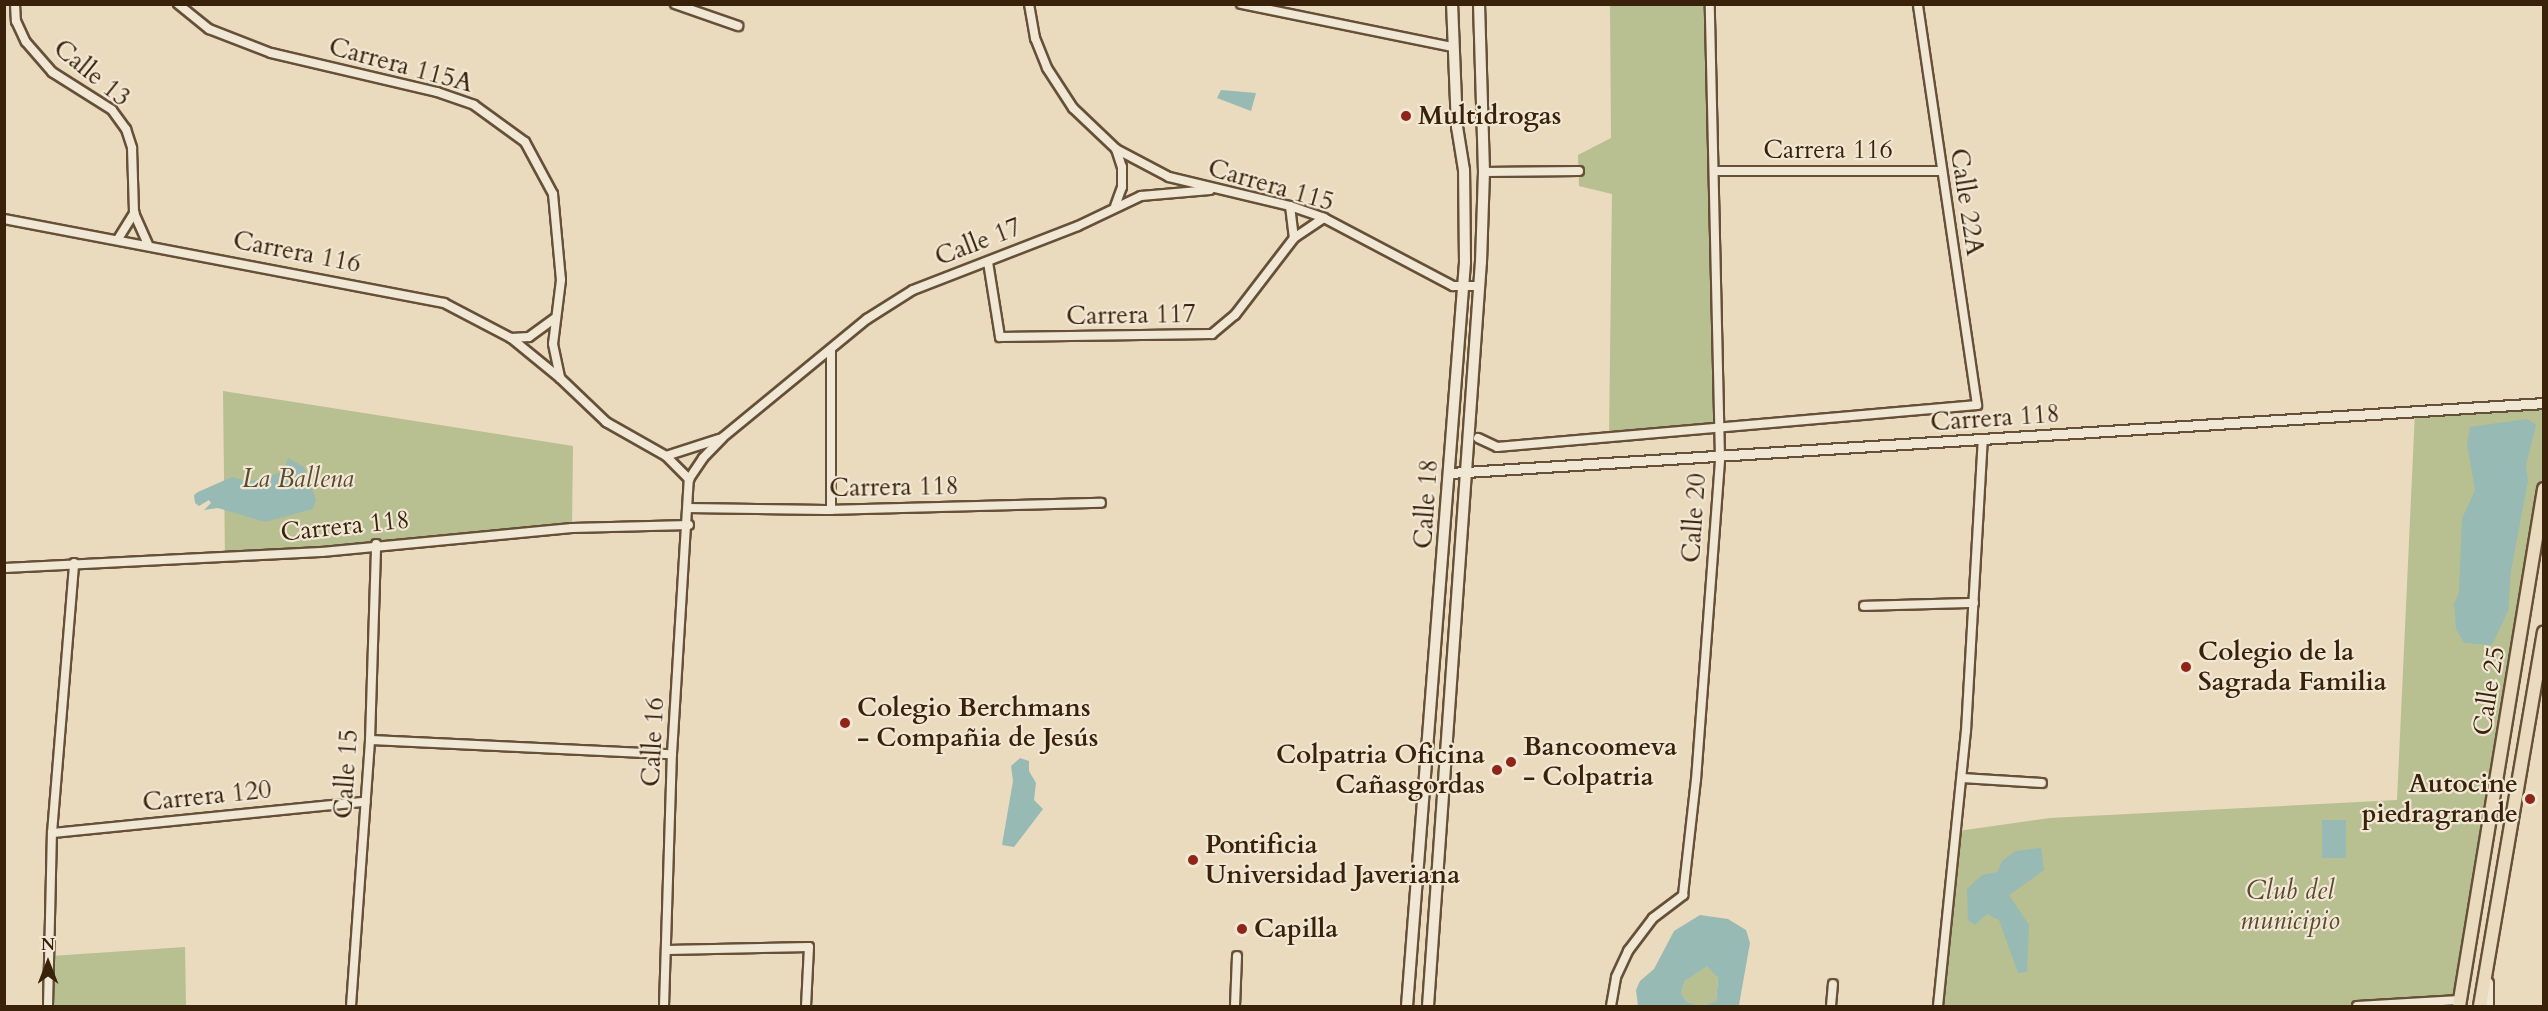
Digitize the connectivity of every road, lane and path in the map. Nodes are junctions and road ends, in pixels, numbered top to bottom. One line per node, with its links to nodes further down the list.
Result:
1 (15, 4): 20 (street, Calle 13)
2 (178, 4): 29 (street, Carrera 115A)
3 (675, 4): 10 (street)
4 (1029, 4): 12 (street)
5 (1241, 4): 11 (street)
6 (1452, 4): 11 (main road, Calle 18)
7 (1479, 4): 16 (main road, Calle 18)
8 (1710, 4): 14 (street, Calle 20)
9 (1918, 4): 15 (street, Calle 22A)
10 (738, 26)
11 (1453, 47): 27 (main road, Calle 18)
12 (1116, 149): 17 (street, Carrera 115); 18 (street)
13 (1579, 171): 16 (street)
14 (1716, 171): 15 (street, Carrera 116); 34 (street, Calle 20)
15 (1941, 171): 34 (street, Calle 22A)
16 (1484, 172): 28 (main road, Calle 18)
17 (1210, 190): 18 (street, Calle 17); 19 (street, Carrera 115)
18 (1114, 206): 26 (street, Calle 17)
19 (1290, 206): 21 (street, Carrera 115); 23 (street)
20 (134, 213): 24 (street); 25 (street, Calle 13)
21 (1324, 218): 23 (street, Carrera 117); 27 (street, Carrera 115)
22 (4, 219): 24 (street, Carrera 116)
23 (1294, 238): 26 (street, Carrera 117)
24 (118, 239): 25 (street, Carrera 116)
25 (148, 245): 30 (street, Carrera 116)
26 (988, 262): 31 (street, Calle 17)
27 (1464, 286): 28 (street, Carrera 115); 40 (main road, Calle 18)
28 (1479, 286): 41 (main road, Calle 18)
29 (554, 319): 30 (street); 32 (street)
30 (511, 338): 32 (street, Carrera 116)
31 (831, 350): 35 (street, Calle 17); 46 (street)
32 (560, 378): 38 (street, Carrera 116)
33 (2544, 403): 37 (street, Carrera 118)
34 (1720, 429): 36 (street); 39 (street, Calle 20)
35 (722, 438): 38 (street); 42 (street, Calle 17)
36 (1478, 438)
37 (1983, 440): 39 (street, Carrera 118); 51 (street)
38 (666, 456): 42 (street, Carrera 116)
39 (1720, 458): 41 (street, Carrera 118); 72 (street, Calle 20)
40 (1450, 473): 41 (street, Carrera 118); 70 (main road, Calle 18)
41 (1466, 473): 71 (main road, Calle 18)
42 (689, 479): 45 (street, Calle 16)
43 (2544, 489): 64 (highway, Calle 25)
44 (1101, 502): 46 (street, Carrera 118)
45 (688, 508): 46 (street, Carrera 118); 47 (street, Calle 16)
46 (831, 510)
47 (689, 525): 48 (street, Carrera 118); 55 (street, Calle 16)
48 (376, 544): 49 (street, Carrera 118); 54 (street, Calle 15)
49 (74, 563): 50 (street, Carrera 118); 59 (street)
50 (4, 568)
51 (1974, 603): 52 (street); 56 (street)
52 (1864, 606)
53 (2544, 632): 62 (highway, Calle 25)
54 (370, 740): 55 (street); 58 (street, Calle 15)
55 (672, 754): 60 (street, Calle 16)
56 (1962, 778): 57 (street); 74 (street)
57 (2042, 783)
58 (365, 802): 59 (street, Carrera 120); 66 (street, Calle 15)
59 (52, 833): 65 (street)
60 (667, 950): 67 (street, Calle 16); 68 (street)
61 (1237, 956): 69 (street)
62 (2487, 963): 76 (highway, Calle 25); 77 (main road, Calle 25)
63 (1833, 984): 73 (street)
64 (2459, 1003): 75 (street)
65 (48, 1006)
66 (351, 1006)
67 (664, 1006)
68 (806, 1006)
69 (1235, 1006)
70 (1407, 1006)
71 (1428, 1006)
72 (1611, 1006)
73 (1831, 1006)
74 (1938, 1006)
75 (2357, 1006)
76 (2480, 1006)
77 (2488, 1006)

